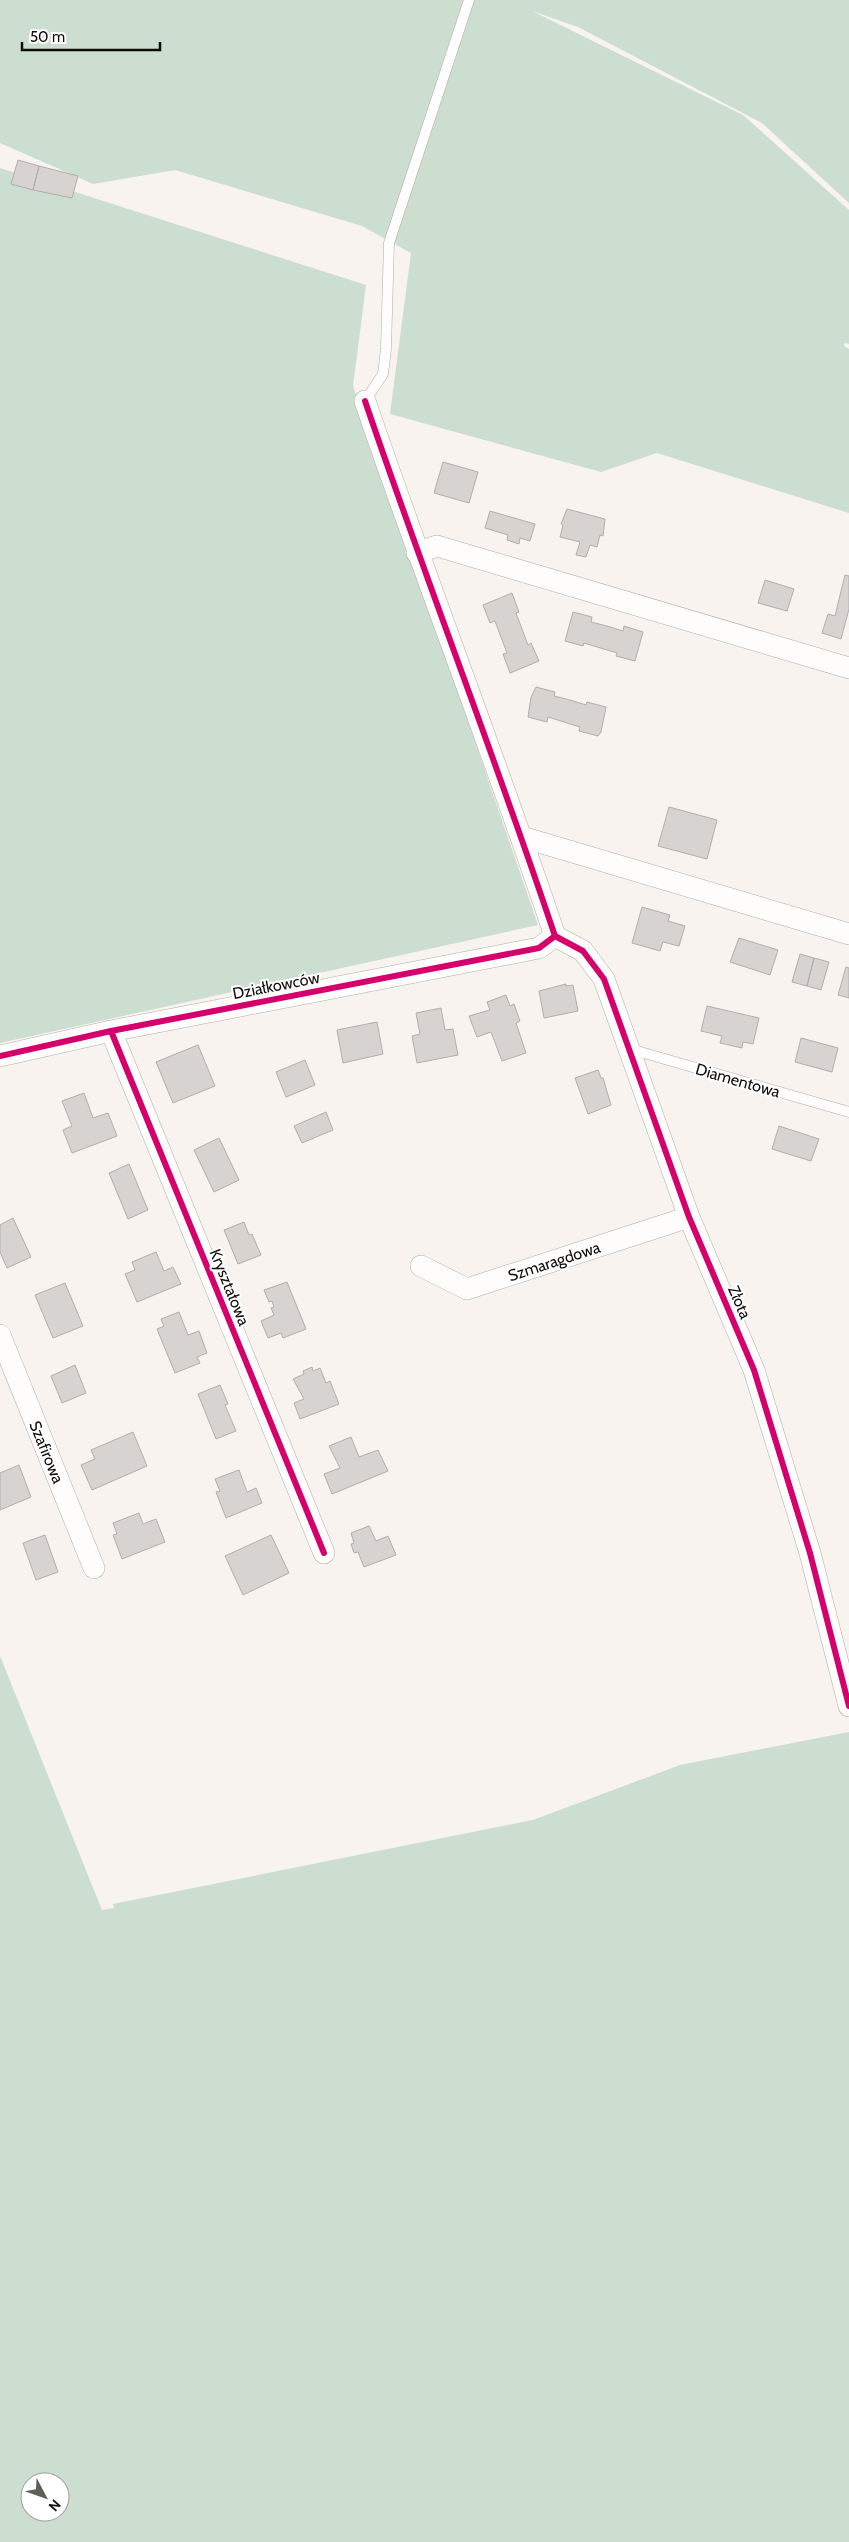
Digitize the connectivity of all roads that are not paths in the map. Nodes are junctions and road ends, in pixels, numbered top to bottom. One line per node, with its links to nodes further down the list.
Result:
1 (469, 0): 2 (lane)
2 (365, 401): 3 (street)
3 (417, 553): 4 (street); 5 (street)
4 (849, 668)
5 (522, 837): 6 (street); 7 (street)
6 (849, 934)
7 (555, 936): 8 (street, Działkowców); 9 (street, Złota)
8 (111, 1031): 10 (street, Działkowców); 15 (street, Kryształowa)
9 (627, 1048): 11 (lane, Diamentowa); 12 (street, Złota)
10 (0, 1056)
11 (849, 1112)
12 (689, 1217): 13 (street, Szmaragdowa); 17 (street, Złota)
13 (421, 1266)
14 (0, 1335): 16 (street, Szafirowa)
15 (324, 1553)
16 (94, 1568)
17 (849, 1706)

